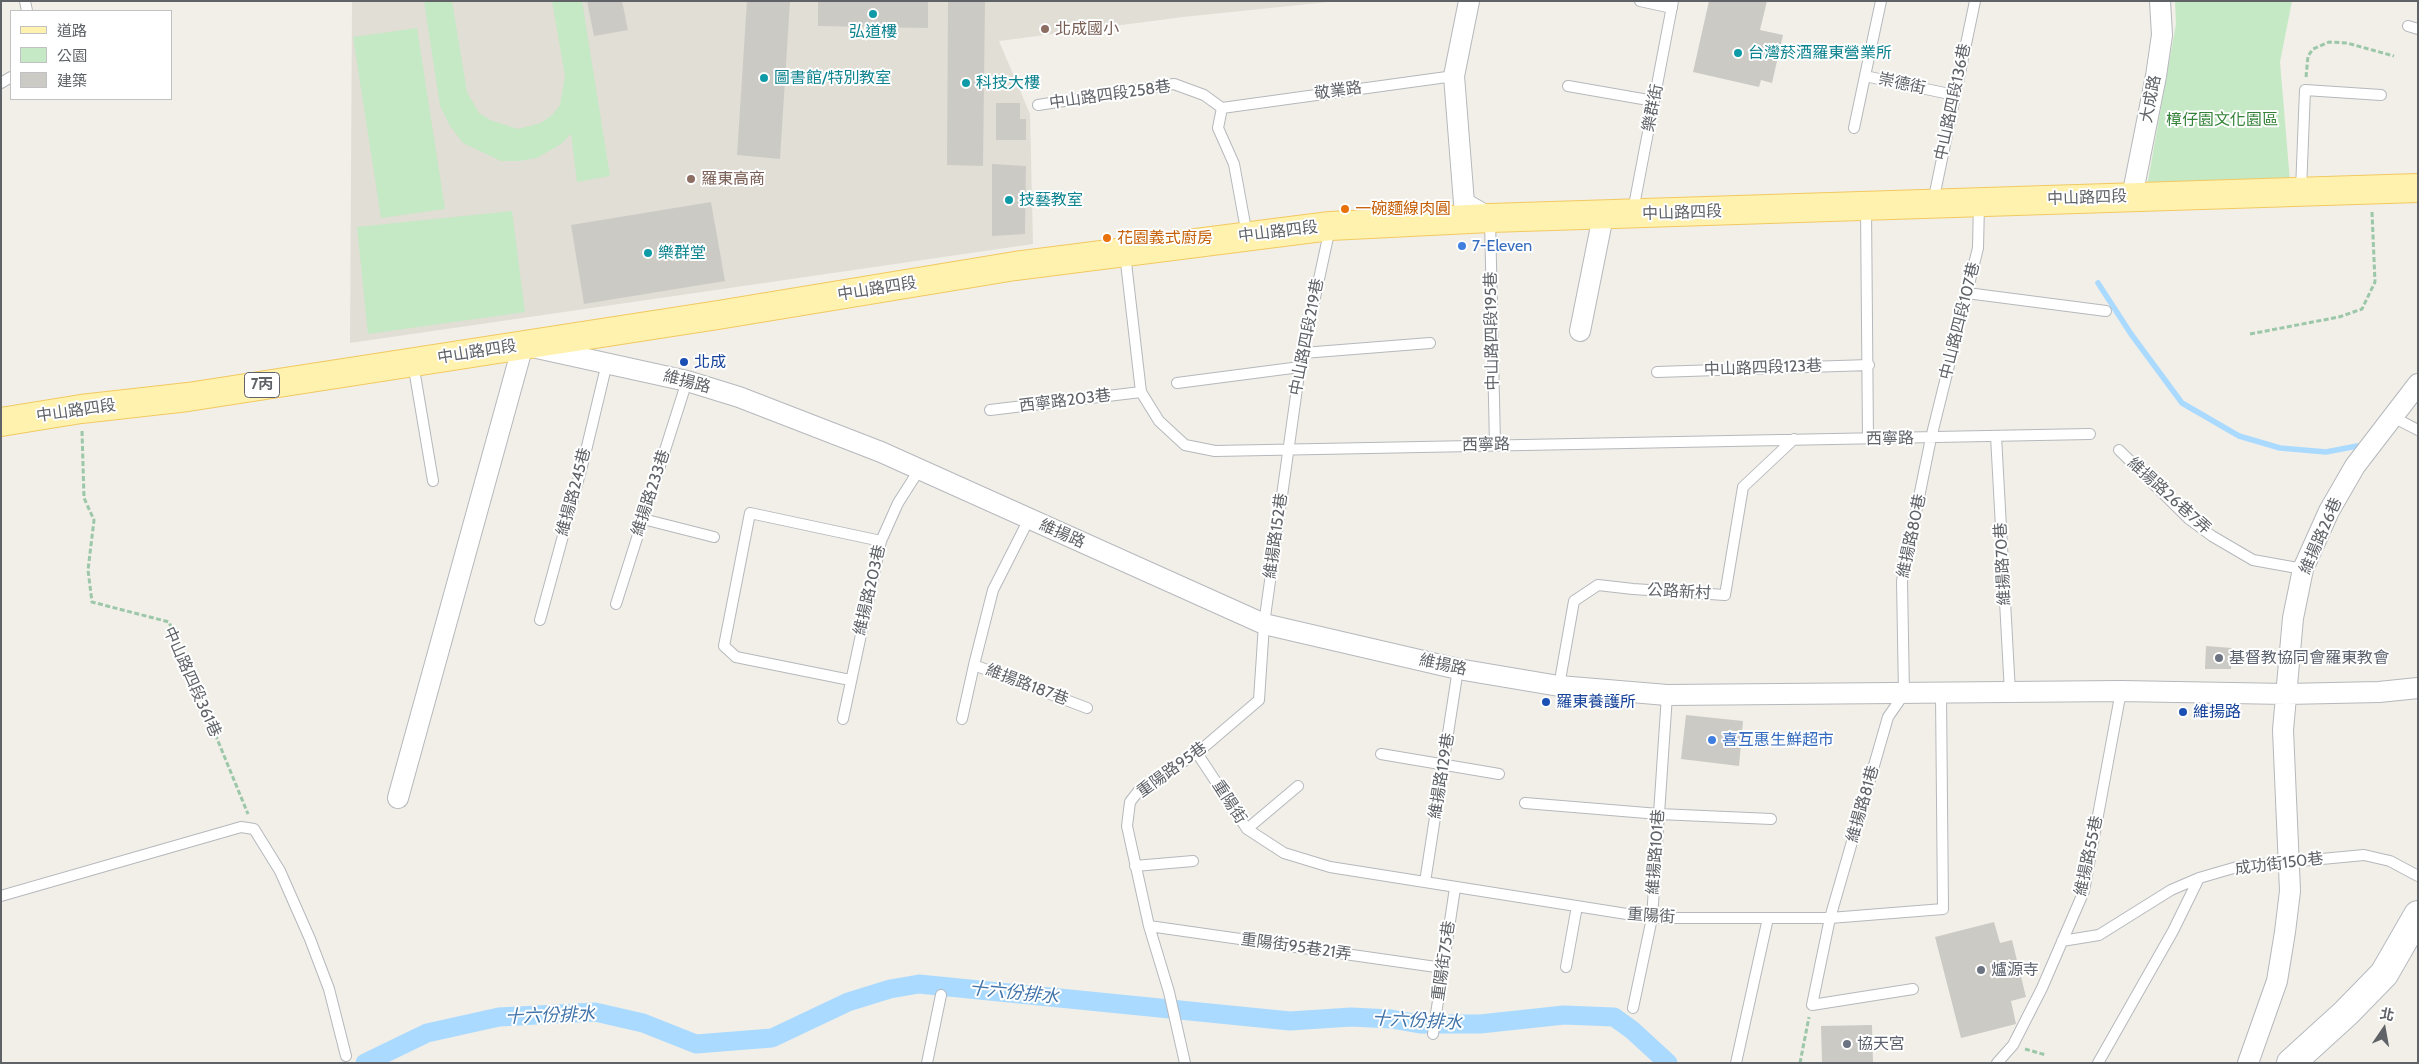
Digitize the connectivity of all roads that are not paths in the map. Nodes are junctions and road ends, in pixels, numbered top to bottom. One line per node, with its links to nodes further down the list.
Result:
1 (1469, 1): 7 (street)
2 (1640, 1): 6 (lane)
3 (1881, 1): 8 (lane, 崇德街)
4 (1975, 1): 10 (lane, 中山路四段136巷)
5 (2160, 1): 18 (street, 大成路)
6 (1673, 5): 12 (lane, 樂群街)
7 (1454, 76): 14 (lane, 敬業路); 24 (street)
8 (1865, 76): 10 (lane, 崇德街); 15 (lane)
9 (1568, 86): 12 (lane)
10 (1954, 95): 20 (lane, 中山路四段136巷)
11 (2381, 95): 17 (lane)
12 (1654, 101): 22 (lane, 樂群街)
13 (1038, 106): 14 (lane, 中山路四段258巷)
14 (1222, 108): 26 (lane)
15 (1854, 128)
16 (2418, 188): 17 (main road, 中山路四段 / 7丙)
17 (2301, 190): 18 (main road, 中山路四段 / 7丙)
18 (2132, 196): 19 (main road, 中山路四段 / 7丙)
19 (1979, 202): 20 (main road, 中山路四段 / 7丙); 28 (lane, 中山路四段107巷)
20 (1933, 203): 21 (main road, 中山路四段 / 7丙)
21 (1866, 207): 22 (main road, 中山路四段 / 7丙); 36 (lane)
22 (1632, 214): 23 (main road, 中山路四段 / 7丙)
23 (1603, 216): 24 (main road, 中山路四段 / 7丙); 30 (street)
24 (1490, 218): 25 (main road, 中山路四段 / 7丙); 52 (lane, 中山路四段195巷)
25 (1330, 226): 26 (main road, 中山路四段 / 7丙); 33 (lane, 中山路四段219巷)
26 (1247, 236): 27 (main road, 中山路四段 / 7丙)
27 (1125, 253): 32 (main road, 中山路四段 / 7丙); 42 (lane, 西寧路)
28 (1967, 293): 29 (lane); 49 (lane, 中山路四段107巷)
29 (2106, 311)
30 (1580, 331)
31 (1430, 343): 33 (lane)
32 (523, 345): 34 (main road, 中山路四段 / 7丙); 35 (street, 維揚路); 84 (street)
33 (1303, 353): 37 (lane, 中山路四段219巷)
34 (413, 362): 45 (main road, 中山路四段 / 7丙); 56 (lane)
35 (607, 363): 39 (street, 維揚路); 63 (lane, 維揚路245巷)
36 (1869, 365): 38 (lane, 中山路四段123巷); 50 (lane)
37 (1300, 367): 40 (lane); 53 (lane, 中山路四段219巷)
38 (1657, 372)
39 (687, 381): 55 (street, 維揚路); 57 (lane, 維揚路233巷)
40 (1177, 383)
41 (2418, 384): 44 (street, 維揚路26巷)
42 (1141, 392): 43 (lane, 西寧路203巷); 53 (lane, 西寧路)
43 (990, 410)
44 (2391, 416): 46 (lane); 61 (street, 維揚路26巷)
45 (1, 422)
46 (2418, 430)
47 (2090, 434): 48 (lane, 西寧路)
48 (1996, 436): 49 (lane, 西寧路); 71 (lane, 維揚路70巷)
49 (1932, 438): 50 (lane, 西寧路); 72 (lane, 維揚路80巷)
50 (1868, 439): 51 (lane, 西寧路)
51 (1794, 440): 52 (lane, 西寧路); 68 (lane, 公路新村)
52 (1495, 445): 53 (lane, 西寧路)
53 (1288, 448): 64 (lane, 維揚路152巷)
54 (2119, 450): 61 (lane, 維揚路26巷7弄)
55 (920, 470): 58 (street, 維揚路); 60 (lane, 維揚路203巷)
56 (433, 481)
57 (643, 519): 59 (lane); 62 (lane, 維揚路233巷)
58 (1029, 519): 64 (street, 維揚路); 65 (lane, 維揚路187巷)
59 (714, 537)
60 (880, 541): 67 (lane, 維揚路203巷); 67 (lane)
61 (2303, 569): 74 (street, 維揚路26巷)
62 (616, 604)
63 (540, 620)
64 (1264, 624): 66 (street, 維揚路); 79 (lane, 重陽路95巷)
65 (974, 665): 76 (lane, 維揚路187巷); 78 (lane)
66 (1458, 669): 68 (street, 維揚路); 81 (lane, 維揚路129巷)
67 (850, 680): 77 (lane, 維揚路203巷)
68 (1559, 686): 75 (street, 維揚路)
69 (2418, 688): 74 (street, 維揚路)
70 (2121, 691): 71 (street, 維揚路); 74 (street, 維揚路); 103 (lane, 維揚路55巷)
71 (2010, 693): 73 (street, 維揚路)
72 (1904, 694): 73 (street, 維揚路); 75 (street, 維揚路); 101 (lane, 維揚路81巷)
73 (1941, 694): 101 (lane, 重陽街)
74 (2286, 694): 90 (street, 維揚路26巷)
75 (1667, 695): 86 (lane, 維揚路101巷)
76 (1087, 708)
77 (843, 719)
78 (962, 719)
79 (1197, 753): 88 (lane, 重陽街); 91 (lane, 重陽路95巷)
80 (1381, 754): 81 (lane)
81 (1443, 764): 82 (lane); 94 (lane, 維揚路129巷)
82 (1499, 774)
83 (1298, 786): 88 (lane)
84 (398, 798)
85 (1526, 803): 86 (lane)
86 (1659, 814): 87 (lane); 99 (lane, 維揚路101巷)
87 (1770, 819)
88 (1246, 829): 94 (lane, 重陽街)
89 (1193, 861): 91 (lane)
90 (2287, 861): 92 (lane, 成功街150巷); 93 (lane, 成功街150巷); 116 (street, 維揚路26巷)
91 (1136, 866): 102 (lane, 重陽路95巷)
92 (2418, 876)
93 (2199, 878): 103 (lane, 成功街150巷); 115 (lane)
94 (1425, 882): 95 (lane, 重陽街)
95 (1455, 888): 97 (lane, 重陽街); 105 (lane, 重陽街75巷)
96 (1, 896): 110 (lane)
97 (1577, 906): 99 (lane, 重陽街); 104 (lane)
98 (2418, 915): 117 (street)
99 (1652, 918): 100 (lane, 重陽街); 108 (lane, 維揚路101巷)
100 (1768, 918): 101 (lane, 重陽街); 113 (lane)
101 (1830, 918): 106 (lane, 維揚路81巷)
102 (1149, 926): 105 (lane, 重陽街95巷21弄); 112 (lane, 重陽路95巷)
103 (2062, 941): 114 (lane, 維揚路55巷)
104 (1566, 967)
105 (1443, 968): 109 (lane, 重陽街75巷)
106 (1913, 989)
107 (941, 995): 111 (lane)
108 (1633, 1008)
109 (1434, 1034)
110 (346, 1056)
111 (927, 1063)
112 (1185, 1063)
113 (1736, 1063)
114 (1997, 1063)
115 (2098, 1063)
116 (2248, 1063)
117 (2291, 1063)

